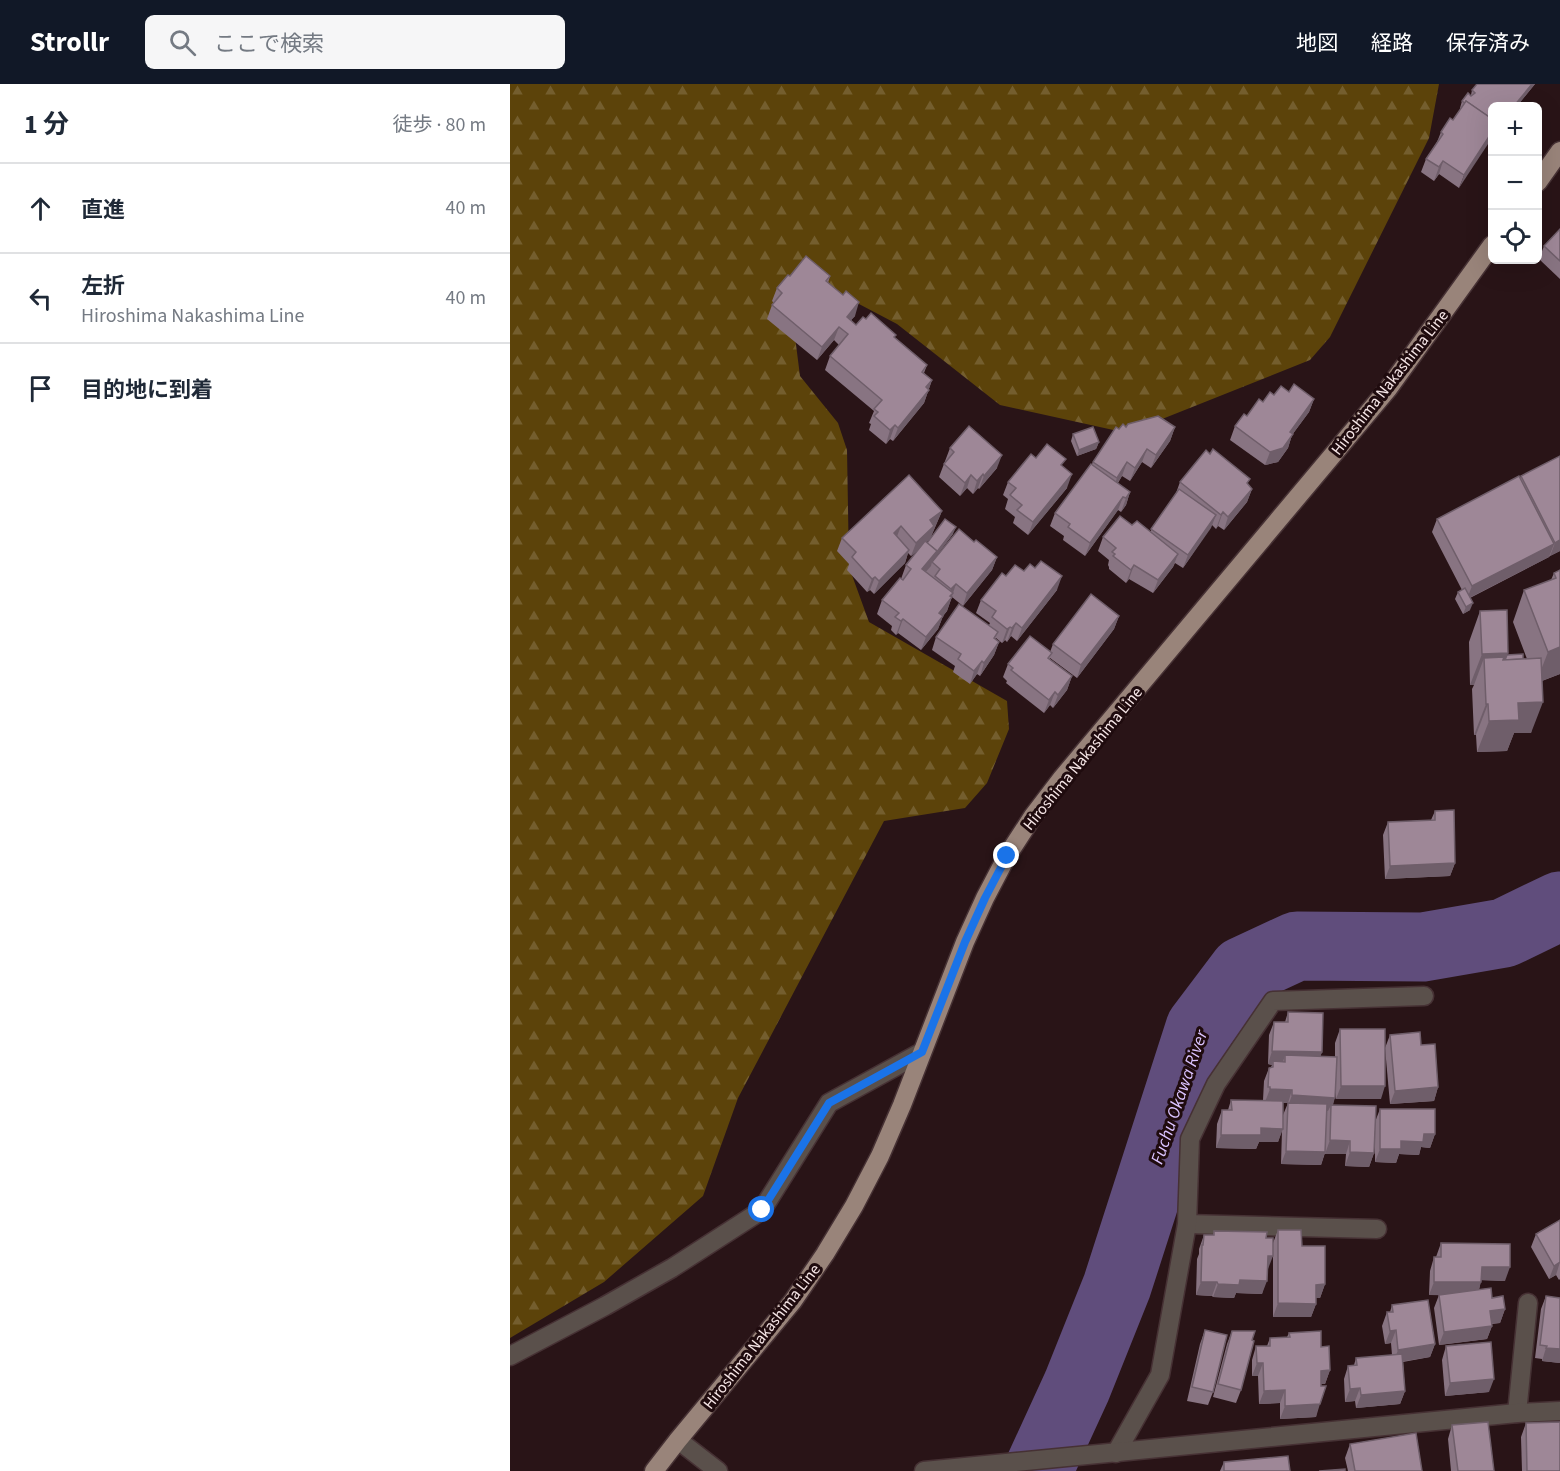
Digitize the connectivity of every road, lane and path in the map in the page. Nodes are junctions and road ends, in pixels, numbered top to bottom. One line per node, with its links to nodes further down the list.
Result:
1 (1560, 151): 2 (main road)
2 (1542, 176)
3 (1488, 251): 5 (main road, Hiroshima Nakashima Line)
4 (1424, 996): 6 (street)
5 (922, 1052): 9 (street); 12 (main road, Hiroshima Nakashima Line)
6 (1187, 1224): 7 (street); 13 (street)
7 (1377, 1229)
8 (1528, 1303): 11 (street)
9 (510, 1356)
10 (1560, 1411): 11 (street)
11 (1517, 1413): 13 (street)
12 (678, 1440): 14 (main road, Hiroshima Nakashima Line); 15 (street)
13 (1116, 1453): 16 (street)
14 (654, 1471)
15 (718, 1471)
16 (924, 1471)

